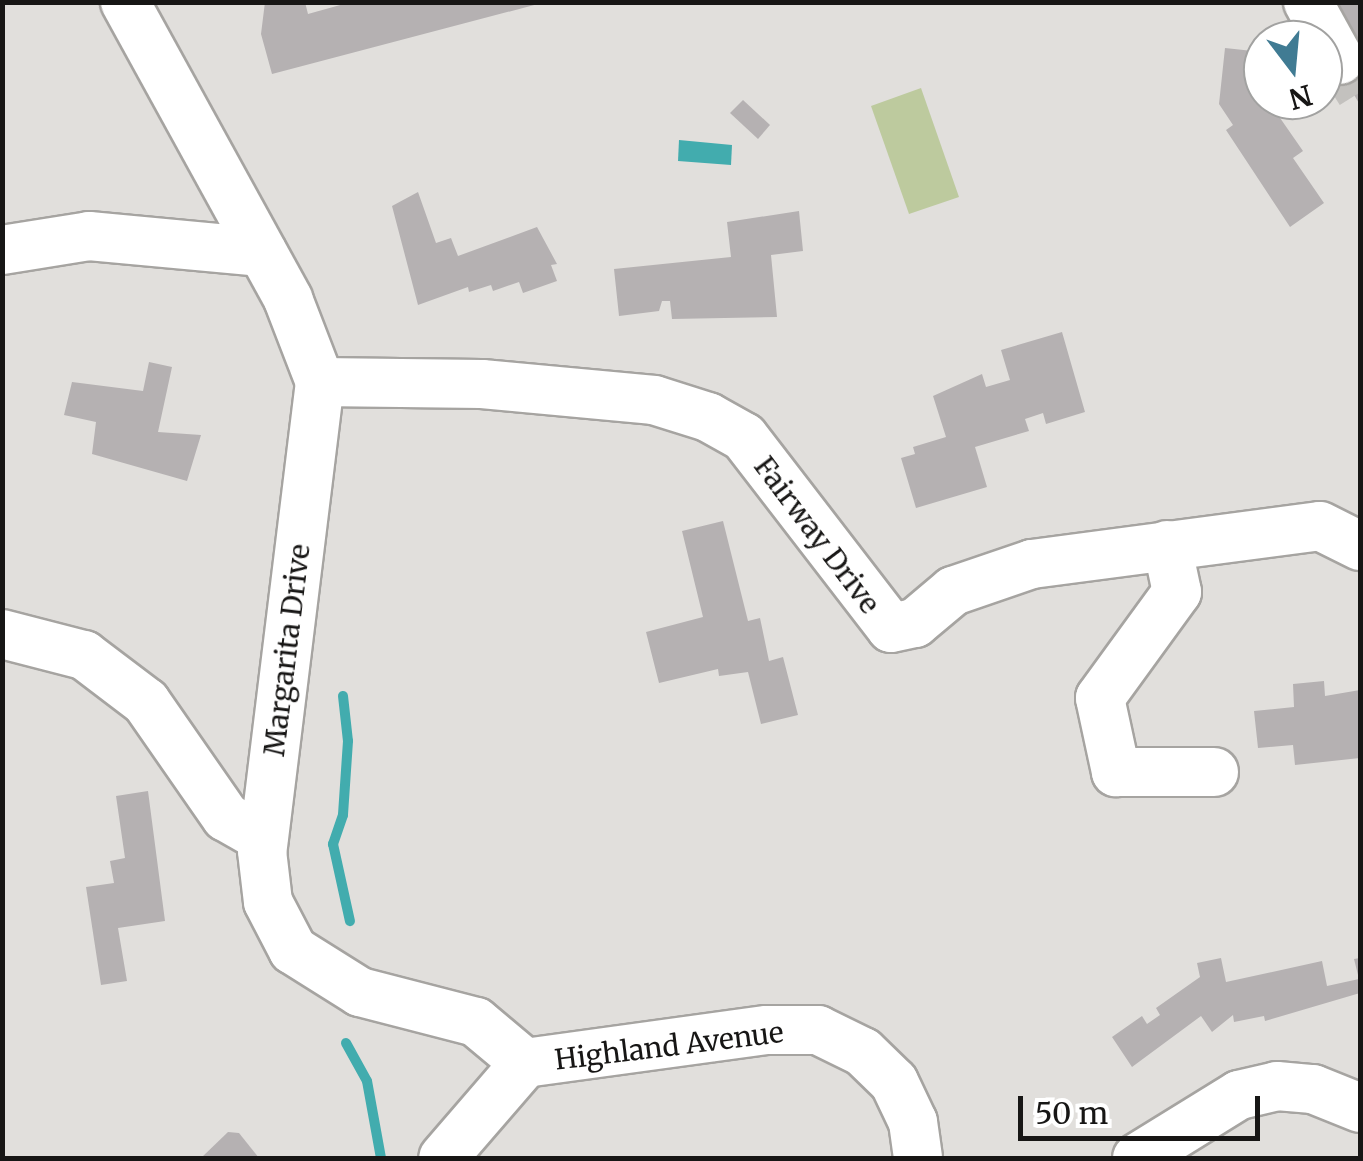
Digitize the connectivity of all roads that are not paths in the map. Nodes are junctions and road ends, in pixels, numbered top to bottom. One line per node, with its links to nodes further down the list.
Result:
1 (125, 2): 3 (street)
2 (2, 250): 3 (street)
3 (262, 252): 4 (street)
4 (320, 382): 5 (street, Fairway Drive); 9 (street, Margarita Drive)
5 (1167, 545): 6 (street, Fairway Drive); 8 (street)
6 (1360, 546)
7 (2, 634): 9 (street)
8 (1214, 772)
9 (263, 838): 10 (street, Margarita Drive)
10 (525, 1063): 12 (street); 13 (street, Highland Avenue)
11 (1360, 1108): 14 (street)
12 (443, 1158)
13 (918, 1158)
14 (1137, 1158)

